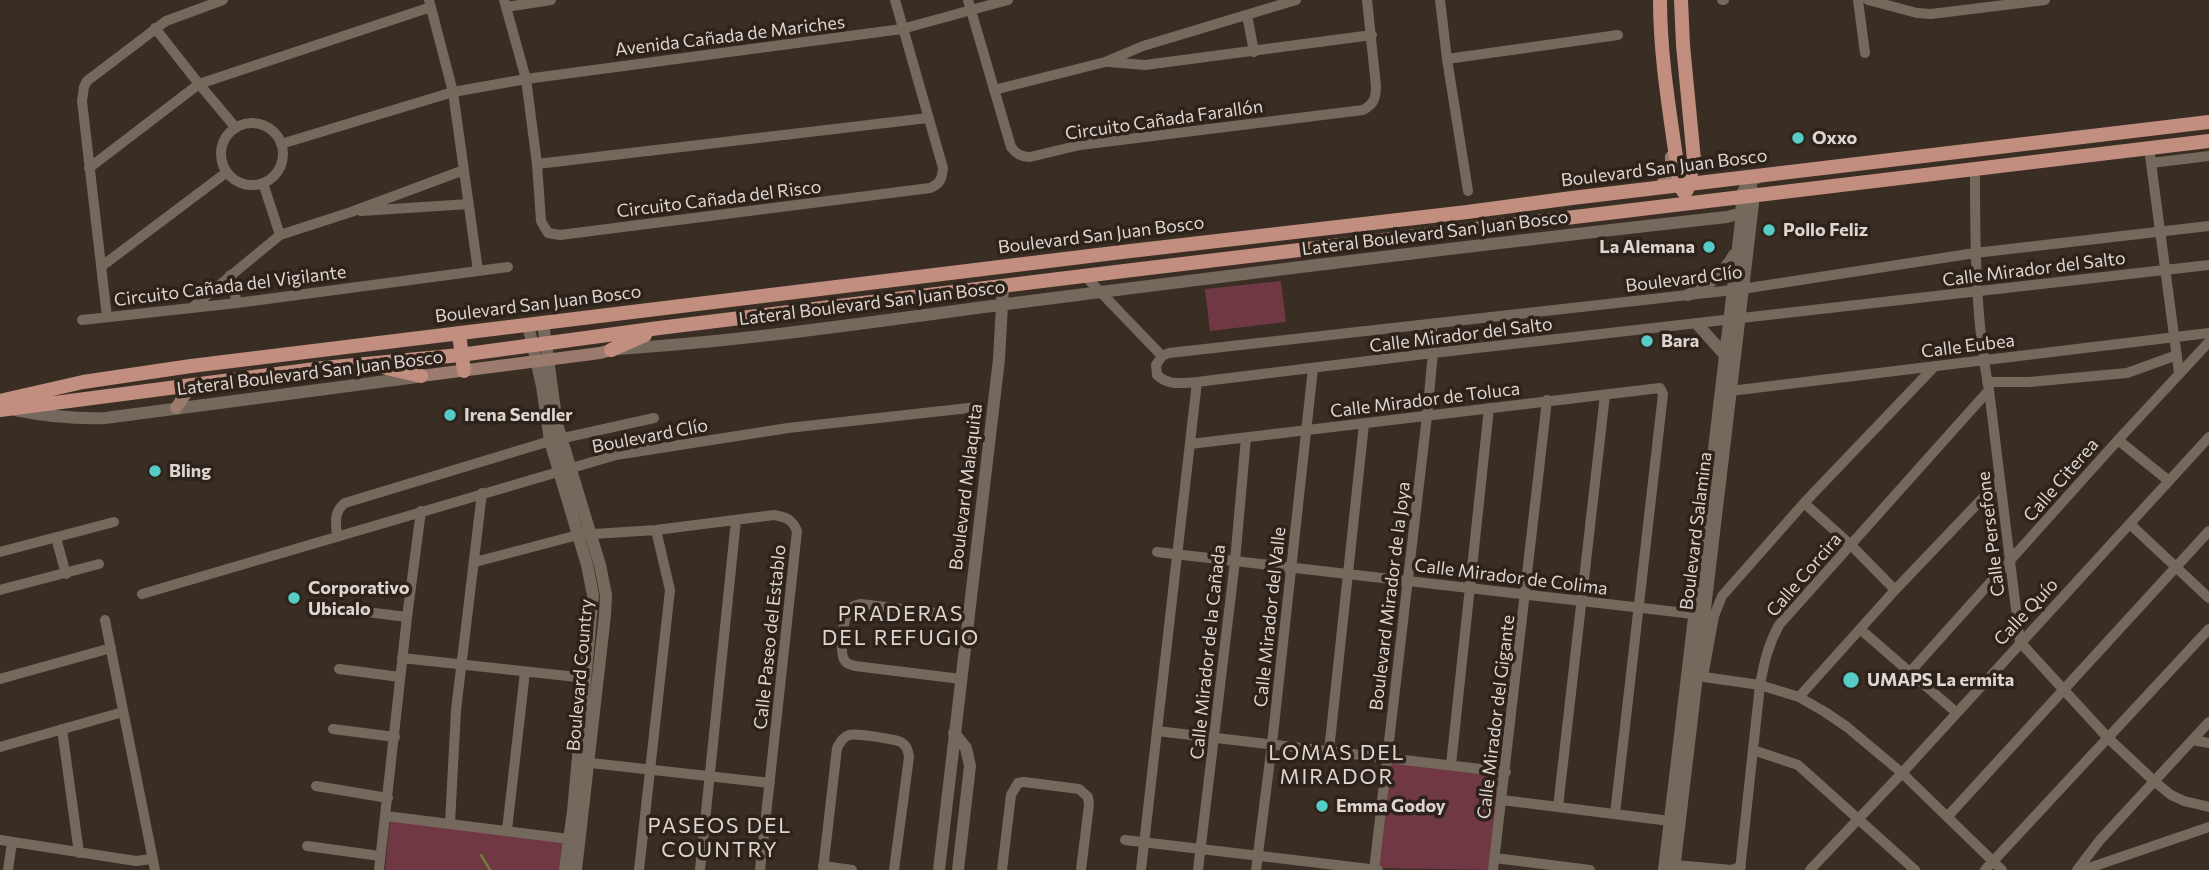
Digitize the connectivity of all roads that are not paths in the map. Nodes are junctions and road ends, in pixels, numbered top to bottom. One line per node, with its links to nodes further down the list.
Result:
1 (223, 0): 18 (street, Circuito Cañada del Vigilante)
2 (551, 0): 15 (street)
3 (894, 0): 19 (street, Circuito Cañada del Risco)
4 (968, 0): 16 (street, Circuito Cañada Farallón)
5 (1008, 0): 16 (street, Avenida Cañada de Mariches)
6 (1296, 0): 17 (street)
7 (1367, 0): 20 (street, Circuito Cañada Farallón)
8 (1440, 0): 24 (street)
9 (1660, 0): 31 (main road)
10 (1681, 0): 36 (main road)
11 (1858, 0): 23 (street)
12 (1868, 0): 13 (street)
13 (2045, 0)
14 (430, 4): 27 (street); 29 (street)
15 (505, 4): 26 (street, Circuito Cañada del Risco)
16 (971, 11): 19 (street, Avenida Cañada de Mariches); 28 (street, Circuito Cañada Farallón)
17 (1247, 15): 22 (street); 25 (street)
18 (155, 28): 27 (street); 40 (street, Circuito Cañada del Vigilante)
19 (902, 29): 26 (street, Avenida Cañada de Mariches); 30 (street, Circuito Cañada del Risco)
20 (1372, 35): 22 (street); 28 (street, Circuito Cañada Farallón)
21 (1618, 35): 24 (street)
22 (1254, 52): 25 (street)
23 (1865, 52)
24 (1447, 59): 49 (street)
25 (1105, 62): 28 (street)
26 (526, 79): 29 (street, Avenida Cañada de Mariches); 39 (street, Circuito Cañada del Risco)
27 (199, 84): 33 (street); 40 (street)
28 (994, 90)
29 (453, 92): 35 (street, Avenida Cañada de Mariches); 42 (street)
30 (928, 118): 39 (street); 39 (street, Circuito Cañada del Risco)
31 (1671, 122): 45 (main road); 46 (main road)
32 (2209, 122): 47 (main road, Boulevard San Juan Bosco)
33 (236, 128): 35 (street); 43 (street)
34 (2209, 141): 37 (main road, Boulevard San Juan Bosco)
35 (281, 144): 44 (street)
36 (1692, 148): 46 (main road); 47 (main road)
37 (2150, 156): 38 (street); 41 (main road, Boulevard San Juan Bosco); 57 (street)
38 (2209, 156)
39 (537, 164)
40 (89, 168): 63 (street, Circuito Cañada del Vigilante)
41 (1975, 168): 47 (main road, Boulevard San Juan Bosco); 61 (street, Calle Persefone)
42 (464, 170): 51 (street); 54 (street)
43 (227, 172): 44 (street); 63 (street)
44 (263, 183): 58 (street)
45 (1659, 188): 46 (main road, Boulevard San Juan Bosco); 48 (main road, Boulevard San Juan Bosco)
46 (1685, 188): 47 (main road, Boulevard San Juan Bosco); 50 (main road); 52 (main road)
47 (1743, 188): 50 (main road, Boulevard San Juan Bosco); 55 (street, Boulevard Salamina); 71 (street, Boulevard Salamina)
48 (1641, 190): 53 (main road); 60 (main road, Boulevard San Juan Bosco)
49 (1468, 191)
50 (1702, 202): 52 (main road, Boulevard San Juan Bosco)
51 (469, 204): 54 (street); 66 (street)
52 (1672, 206): 53 (main road, Boulevard San Juan Bosco)
53 (1642, 209): 67 (main road, Boulevard San Juan Bosco)
54 (351, 212): 58 (street)
55 (1742, 212): 59 (street, Boulevard Salamina); 73 (street, Lateral Boulevard San Juan Bosco)
56 (2209, 226): 57 (street, Boulevard Clío)
57 (2159, 232): 61 (street, Boulevard Clío); 65 (street)
58 (280, 235): 68 (street)
59 (1738, 249): 71 (street, Boulevard Salamina); 74 (street)
60 (1122, 252): 67 (main road); 81 (main road, Boulevard San Juan Bosco)
61 (1975, 253): 71 (street, Boulevard Clío); 72 (street, Calle Persefone)
62 (2209, 265): 65 (street, Calle Mirador del Salto)
63 (102, 266): 78 (street, Circuito Cañada del Vigilante)
64 (508, 267): 66 (street, Circuito Cañada del Vigilante)
65 (2165, 270): 72 (street, Calle Mirador del Salto); 88 (street)
66 (478, 271): 75 (street, Circuito Cañada del Vigilante)
67 (1124, 271): 69 (main road, Boulevard San Juan Bosco)
68 (230, 275): 75 (street); 77 (street)
69 (1085, 276): 70 (main road, Boulevard San Juan Bosco); 73 (street)
70 (1003, 286): 76 (street, Boulevard Malaquita); 85 (main road, Boulevard San Juan Bosco)
71 (1737, 289): 74 (street, Boulevard Clío); 80 (street, Boulevard Salamina)
72 (1977, 291): 80 (street, Calle Mirador del Salto); 97 (street, Calle Persefone)
73 (1100, 292): 76 (street, Lateral Boulevard San Juan Bosco); 96 (street)
74 (1688, 295): 84 (street, Boulevard Clío)
75 (237, 303): 77 (street, Circuito Cañada del Vigilante)
76 (1002, 304): 90 (street, Lateral Boulevard San Juan Bosco); 165 (street, Boulevard Malaquita)
77 (193, 306): 78 (street, Circuito Cañada del Vigilante)
78 (107, 317): 79 (street)
79 (82, 320)
80 (1734, 320): 82 (street, Calle Mirador del Salto); 94 (street, Boulevard Salamina); 108 (street, Boulevard Salamina)
81 (544, 323): 83 (main road, Boulevard San Juan Bosco); 91 (street, Boulevard Country)
82 (1697, 324): 92 (street, Calle Mirador del Salto); 94 (street)
83 (528, 325): 87 (main road, Boulevard San Juan Bosco); 91 (street, Boulevard Country)
84 (1432, 325): 92 (street, Boulevard Mirador de la Joya); 96 (street, Boulevard Clío)
85 (659, 328): 90 (main road); 91 (main road, Boulevard San Juan Bosco)
86 (2209, 333): 88 (street, Calle Eubea)
87 (459, 334): 93 (main road); 112 (main road, Boulevard San Juan Bosco)
88 (2174, 337): 95 (street); 97 (street, Calle Eubea)
89 (2209, 342): 102 (street, Calle Citerea)
90 (611, 350): 91 (main road, Lateral Boulevard San Juan Bosco)
91 (540, 352): 93 (main road, Boulevard San Juan Bosco); 101 (main road, Lateral Boulevard San Juan Bosco); 122 (street, Boulevard Country)
92 (1433, 353): 100 (street, Calle Mirador del Salto); 116 (street, Boulevard Mirador de la Joya)
93 (460, 355): 98 (main road, Boulevard San Juan Bosco); 101 (main road)
94 (1725, 355): 163 (street, Boulevard Salamina)
95 (2177, 355): 102 (street); 107 (street)
96 (1162, 356): 105 (street, Calle Mirador del Salto)
97 (1983, 360): 99 (street, Calle Eubea); 107 (street, Calle Persefone)
98 (369, 363): 103 (main road); 104 (main road, Boulevard San Juan Bosco)
99 (1934, 366): 108 (street, Calle Eubea); 130 (street)
100 (1313, 368): 105 (street, Calle Mirador del Salto); 119 (street, Calle Mirador del Valle)
101 (464, 371): 103 (main road, Lateral Boulevard San Juan Bosco)
102 (2179, 373): 123 (street, Calle Citerea)
103 (421, 376): 110 (street, Lateral Boulevard San Juan Bosco)
104 (247, 378): 106 (main road, Boulevard San Juan Bosco); 110 (street)
105 (1197, 382): 124 (street)
106 (191, 386): 112 (main road, Boulevard San Juan Bosco); 114 (main road)
107 (1988, 386): 127 (street, Calle Persefone); 141 (street, Calle Corcira)
108 (1730, 391): 177 (street, Boulevard Salamina)
109 (1605, 395): 111 (street, Calle Mirador de Toluca); 160 (street); 161 (street, Calle Mirador de Toluca)
110 (250, 399): 114 (street, Lateral Boulevard San Juan Bosco)
111 (1547, 400): 115 (street, Calle Mirador de Toluca); 158 (street, Calle Mirador del Gigante)
112 (3, 407): 114 (street, Lateral Boulevard San Juan Bosco)
113 (978, 407): 125 (street, Boulevard Clío)
114 (176, 408)
115 (1489, 408): 116 (street, Calle Mirador de Toluca); 154 (street)
116 (1427, 416): 118 (street, Calle Mirador de Toluca); 153 (street, Boulevard Mirador de la Joya)
117 (654, 418): 122 (street, Boulevard Clío)
118 (1364, 424): 119 (street, Calle Mirador de Toluca); 151 (street)
119 (1307, 430): 121 (street, Calle Mirador de Toluca); 149 (street, Calle Mirador del Valle)
120 (2209, 437): 128 (street, Calle Quío)
121 (1246, 438): 124 (street, Calle Mirador de Toluca); 145 (street, Calle Mirador de la Cañada)
122 (555, 439): 125 (street, Boulevard Country); 126 (street, Boulevard Country); 139 (street, Boulevard Clío)
123 (2118, 440): 128 (street); 147 (street, Calle Citerea)
124 (1190, 444): 144 (street)
125 (572, 468): 126 (street, Boulevard Clío); 138 (street, Boulevard Country)
126 (558, 471): 129 (street, Boulevard Clío); 137 (street, Boulevard Country)
127 (2000, 480): 147 (street, Calle Persefone); 156 (street)
128 (2169, 481): 134 (street, Calle Quío)
129 (482, 493): 131 (street, Boulevard Clío); 146 (street)
130 (1804, 503): 141 (street); 177 (street)
131 (421, 511): 139 (street, Boulevard Clío); 164 (street)
132 (736, 520): 135 (street, Calle Paseo del Establo); 206 (street); 208 (street, Calle Paseo del Establo)
133 (114, 523): 140 (street)
134 (2130, 524): 150 (street); 169 (street, Calle Quío)
135 (656, 530): 138 (street, Calle Paseo del Establo); 203 (street)
136 (2209, 531): 150 (street)
137 (578, 535): 138 (street, Calle Paseo del Establo); 146 (street, Calle Paseo del Establo); 178 (street, Boulevard Country)
138 (593, 536): 201 (street, Boulevard Country)
139 (337, 537): 157 (street, Boulevard Clío)
140 (56, 538): 142 (street); 152 (street)
141 (1851, 545): 156 (street); 181 (street, Calle Corcira)
142 (0, 552)
143 (1157, 552): 144 (street, Calle Mirador de Colima)
144 (1178, 555): 145 (street, Calle Mirador de Colima); 189 (street)
145 (1234, 561): 149 (street, Calle Mirador de Colima); 192 (street, Calle Mirador de la Cañada)
146 (475, 562): 172 (street)
147 (2010, 562): 169 (street, Calle Persefone); 175 (street, Calle Citerea)
148 (99, 564): 152 (street)
149 (1291, 566): 151 (street, Calle Mirador de Colima); 196 (street, Calle Mirador del Valle)
150 (2176, 566): 159 (street); 182 (street)
151 (1347, 573): 153 (street, Calle Mirador de Colima); 199 (street)
152 (66, 574): 155 (street)
153 (1408, 581): 154 (street, Calle Mirador de Colima); 200 (street, Boulevard Mirador de la Joya)
154 (1469, 587): 158 (street, Calle Mirador de Colima); 202 (street)
155 (0, 590)
156 (1895, 590): 167 (street)
157 (142, 594)
158 (1526, 594): 160 (street, Calle Mirador de Colima); 204 (street, Calle Mirador del Gigante)
159 (2209, 598)
160 (1582, 601): 161 (street, Calle Mirador de Colima); 212 (street)
161 (1638, 607): 163 (street, Calle Mirador de Colima); 214 (street)
162 (342, 610): 164 (street)
163 (1694, 614): 218 (street, Boulevard Salamina)
164 (407, 617): 171 (street)
165 (969, 617): 180 (street, Boulevard Malaquita); 180 (street)
166 (105, 620): 170 (street)
167 (1860, 629): 175 (street); 183 (street)
168 (2209, 629): 193 (street)
169 (2020, 642): 182 (street); 185 (street, Calle Quío)
170 (111, 648): 179 (street); 184 (street)
171 (402, 658): 172 (street); 176 (street)
172 (462, 664): 174 (street); 219 (street)
173 (339, 669): 176 (street)
174 (525, 672): 178 (street); 221 (street)
175 (1910, 672): 185 (street)
176 (400, 677): 191 (street)
177 (1700, 677): 181 (street); 239 (street, Boulevard Salamina)
178 (586, 678): 201 (street, Boulevard Country)
179 (0, 679)
180 (961, 680): 190 (street, Boulevard Malaquita)
181 (1760, 685): 183 (street); 198 (street, Calle Corcira)
182 (2063, 689): 193 (street); 216 (street)
183 (1799, 697): 205 (street)
184 (123, 712): 187 (street); 233 (street)
185 (1957, 713): 205 (street, Calle Quío)
186 (2209, 722): 194 (street)
187 (62, 729): 197 (street); 229 (street)
188 (333, 729): 191 (street)
189 (1157, 732): 192 (street); 226 (street)
190 (954, 733): 251 (street, Boulevard Malaquita); 252 (street)
191 (395, 737): 210 (street)
192 (1215, 737): 196 (street); 228 (street, Calle Mirador de la Cañada)
193 (2108, 738): 207 (street); 235 (street)
194 (2193, 740): 195 (street); 207 (street)
195 (2209, 743)
196 (1272, 744): 199 (street); 230 (street, Calle Mirador del Valle)
197 (0, 747)
198 (1753, 750): 217 (street); 240 (street, Calle Corcira)
199 (1329, 751): 200 (street)
200 (1386, 758): 202 (street); 258 (street, Boulevard Mirador de la Joya)
201 (583, 762): 203 (street); 222 (street, Boulevard Country); 245 (street, Boulevard Country)
202 (1451, 765): 204 (street)
203 (650, 770): 206 (street); 246 (street)
204 (1506, 772): 211 (street, Calle Mirador del Gigante)
205 (1902, 773): 216 (street); 217 (street, Calle Quío)
206 (710, 776): 208 (street); 247 (street)
207 (2154, 781): 213 (street); 266 (street)
208 (770, 783): 248 (street, Calle Paseo del Establo)
209 (316, 786): 210 (street)
210 (388, 798): 215 (street)
211 (1503, 800): 212 (street); 232 (street, Calle Mirador del Gigante)
212 (1558, 807): 214 (street)
213 (2209, 807)
214 (1615, 814): 218 (street)
215 (386, 816): 219 (street); 231 (street)
216 (1948, 816): 235 (street)
217 (1858, 819): 234 (street); 261 (street, Calle Quío)
218 (1670, 821): 239 (street, Boulevard Salamina)
219 (450, 823): 221 (street)
220 (2209, 827): 267 (street)
221 (507, 830): 222 (street)
222 (569, 839): 244 (street, Boulevard Country)
223 (0, 840): 225 (street)
224 (1125, 840): 226 (street)
225 (12, 842): 229 (street); 241 (street)
226 (1144, 842): 228 (street); 255 (street)
227 (307, 846): 231 (street)
228 (1201, 848): 230 (street); 256 (street, Calle Mirador de la Cañada)
229 (79, 853): 233 (street)
230 (1258, 855): 236 (street); 257 (street, Calle Mirador del Valle)
231 (380, 856): 243 (street)
232 (1495, 858): 238 (street); 259 (street, Calle Mirador del Gigante)
233 (152, 859): 242 (street)
234 (1905, 861): 262 (street); 263 (street)
235 (1993, 861): 264 (street); 265 (street)
236 (1314, 866): 258 (street)
237 (823, 868): 249 (street); 250 (street)
238 (1550, 868): 260 (street)
239 (1671, 868): 240 (street)
240 (1740, 868)
241 (8, 870)
242 (155, 870)
243 (379, 870)
244 (565, 870)
245 (576, 870)
246 (639, 870)
247 (700, 870)
248 (760, 870)
249 (852, 870)
250 (894, 870)
251 (939, 870)
252 (958, 870)
253 (1002, 870): 254 (street)
254 (1081, 870)
255 (1141, 870)
256 (1198, 870)
257 (1256, 870)
258 (1375, 870)
259 (1493, 870)
260 (1590, 870)
261 (1810, 870)
262 (1896, 870)
263 (1915, 870)
264 (1985, 870)
265 (2002, 870)
266 (2077, 870)
267 (2083, 870)

